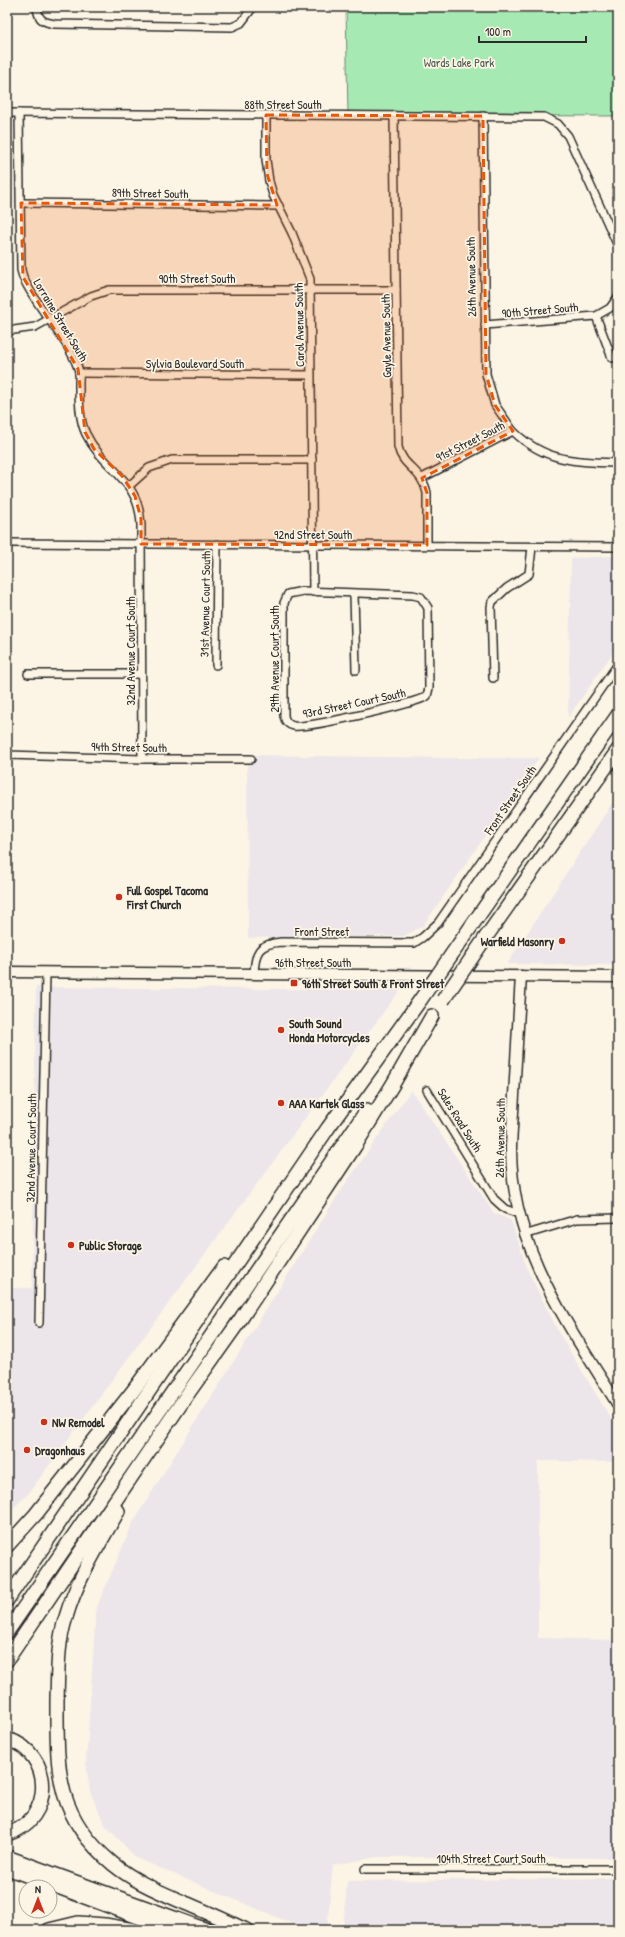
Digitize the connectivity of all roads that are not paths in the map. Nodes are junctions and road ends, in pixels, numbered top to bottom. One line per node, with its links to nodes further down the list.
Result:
1 (37, 7): 2 (street)
2 (253, 7)
3 (7, 113): 4 (street, 88th Street South)
4 (19, 113): 5 (street, 88th Street South); 8 (street, Lorraine Street South)
5 (266, 115): 6 (street, 88th Street South); 9 (street, Carol Avenue South)
6 (394, 116): 7 (street, 88th Street South); 12 (street, Gayle Avenue South)
7 (483, 116): 10 (street, 88th Street South); 16 (street, 26th Avenue South)
8 (21, 203): 9 (street, 89th Street South); 15 (street, Lorraine Street South)
9 (278, 206): 11 (street, Carol Avenue South)
10 (618, 246)
11 (310, 290): 12 (street, 90th Street South); 15 (street, 90th Street South); 20 (street, Carol Avenue South)
12 (396, 290): 24 (street, Gayle Avenue South)
13 (618, 297): 14 (street)
14 (596, 316): 16 (street, 90th Street South); 18 (street)
15 (48, 320): 17 (street, 90th Street South); 19 (street, Lorraine Street South)
16 (485, 326): 21 (street, 26th Avenue South)
17 (7, 331)
18 (612, 358)
19 (79, 373): 20 (street, Sylvia Boulevard South); 25 (street, Lorraine Street South)
20 (310, 375): 22 (street, Carol Avenue South)
21 (513, 431): 23 (street, 91st Street South); 24 (street, 91st Street South)
22 (312, 460): 25 (street); 29 (street, Carol Avenue South)
23 (618, 463)
24 (422, 478): 30 (street)
25 (129, 486): 27 (street, Lorraine Street South)
26 (7, 543): 27 (street, 92nd Street South)
27 (141, 544): 28 (street, 92nd Street South); 39 (street, 32nd Avenue Court South)
28 (217, 544): 29 (street, 92nd Street South); 36 (street, 31st Avenue Court South)
29 (312, 545): 30 (street, 92nd Street South); 33 (street)
30 (427, 545): 31 (street, 92nd Street South)
31 (532, 547): 32 (street, 92nd Street South); 40 (street)
32 (618, 547)
33 (313, 592): 34 (street); 42 (street, 29th Avenue Court South)
34 (354, 594): 37 (street); 42 (street, 93rd Street Court South)
35 (618, 664): 47 (street, Front Street South)
36 (216, 665)
37 (356, 670)
38 (28, 674): 39 (street)
39 (142, 674): 45 (street, 32nd Avenue Court South)
40 (493, 678)
41 (618, 715): 57 (highway, bridge)
42 (288, 723)
43 (618, 750): 53 (highway, bridge)
44 (7, 755): 45 (street, 94th Street South)
45 (142, 759): 46 (street, 94th Street South)
46 (251, 759)
47 (414, 943): 50 (street, Front Street)
48 (7, 972): 49 (main road, 96th Street South)
49 (46, 973): 50 (main road, 96th Street South); 61 (street, 32nd Avenue Court South)
50 (254, 974): 51 (main road, 96th Street South)
51 (521, 976): 52 (main road, 96th Street South); 58 (main road, 26th Avenue South)
52 (618, 977)
53 (432, 1016): 63 (highway); 66 (highway)
54 (7, 1076): 55 (street)
55 (7, 1085)
56 (427, 1090): 58 (street, Sales Road South)
57 (328, 1128): 64 (highway); 65 (highway)
58 (519, 1214): 60 (main road, 26th Avenue South)
59 (618, 1218): 60 (street)
60 (524, 1235): 62 (main road, 26th Avenue South)
61 (39, 1323)
62 (618, 1405)
63 (156, 1440): 67 (highway); 78 (highway)
64 (7, 1546)
65 (7, 1600)
66 (7, 1632)
67 (7, 1660)
68 (7, 1739): 69 (highway)
69 (7, 1834)
70 (7, 1857): 77 (highway)
71 (7, 1868): 76 (highway)
72 (365, 1869): 73 (street, 104th Street Court South)
73 (618, 1869)
74 (49, 1930): 75 (highway)
75 (134, 1930)
76 (174, 1930)
77 (207, 1930)
78 (246, 1930)

